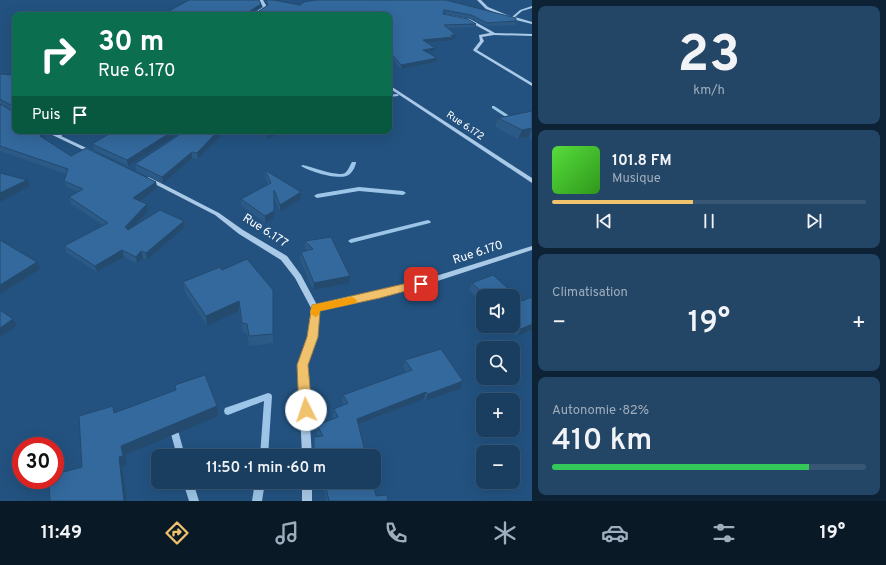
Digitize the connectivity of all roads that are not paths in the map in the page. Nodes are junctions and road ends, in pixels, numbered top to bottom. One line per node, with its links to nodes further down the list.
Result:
1 (261, 0): 4 (street)
2 (479, 0): 6 (street)
3 (532, 7): 6 (street)
4 (258, 12)
5 (444, 15): 8 (street)
6 (513, 18): 7 (street)
7 (532, 23)
8 (494, 34): 9 (street); 10 (street)
9 (532, 35)
10 (532, 85)
11 (392, 88): 17 (street, Rue 6.172)
12 (53, 134): 14 (street)
13 (60, 134): 14 (street)
14 (57, 136): 15 (street)
15 (102, 157)
16 (145, 177): 19 (street, Rue 6.177)
17 (532, 181)
18 (532, 248): 19 (street, Rue 6.170)
19 (315, 308): 20 (street)
20 (307, 449)
21 (307, 489): 22 (street)
22 (307, 501)

